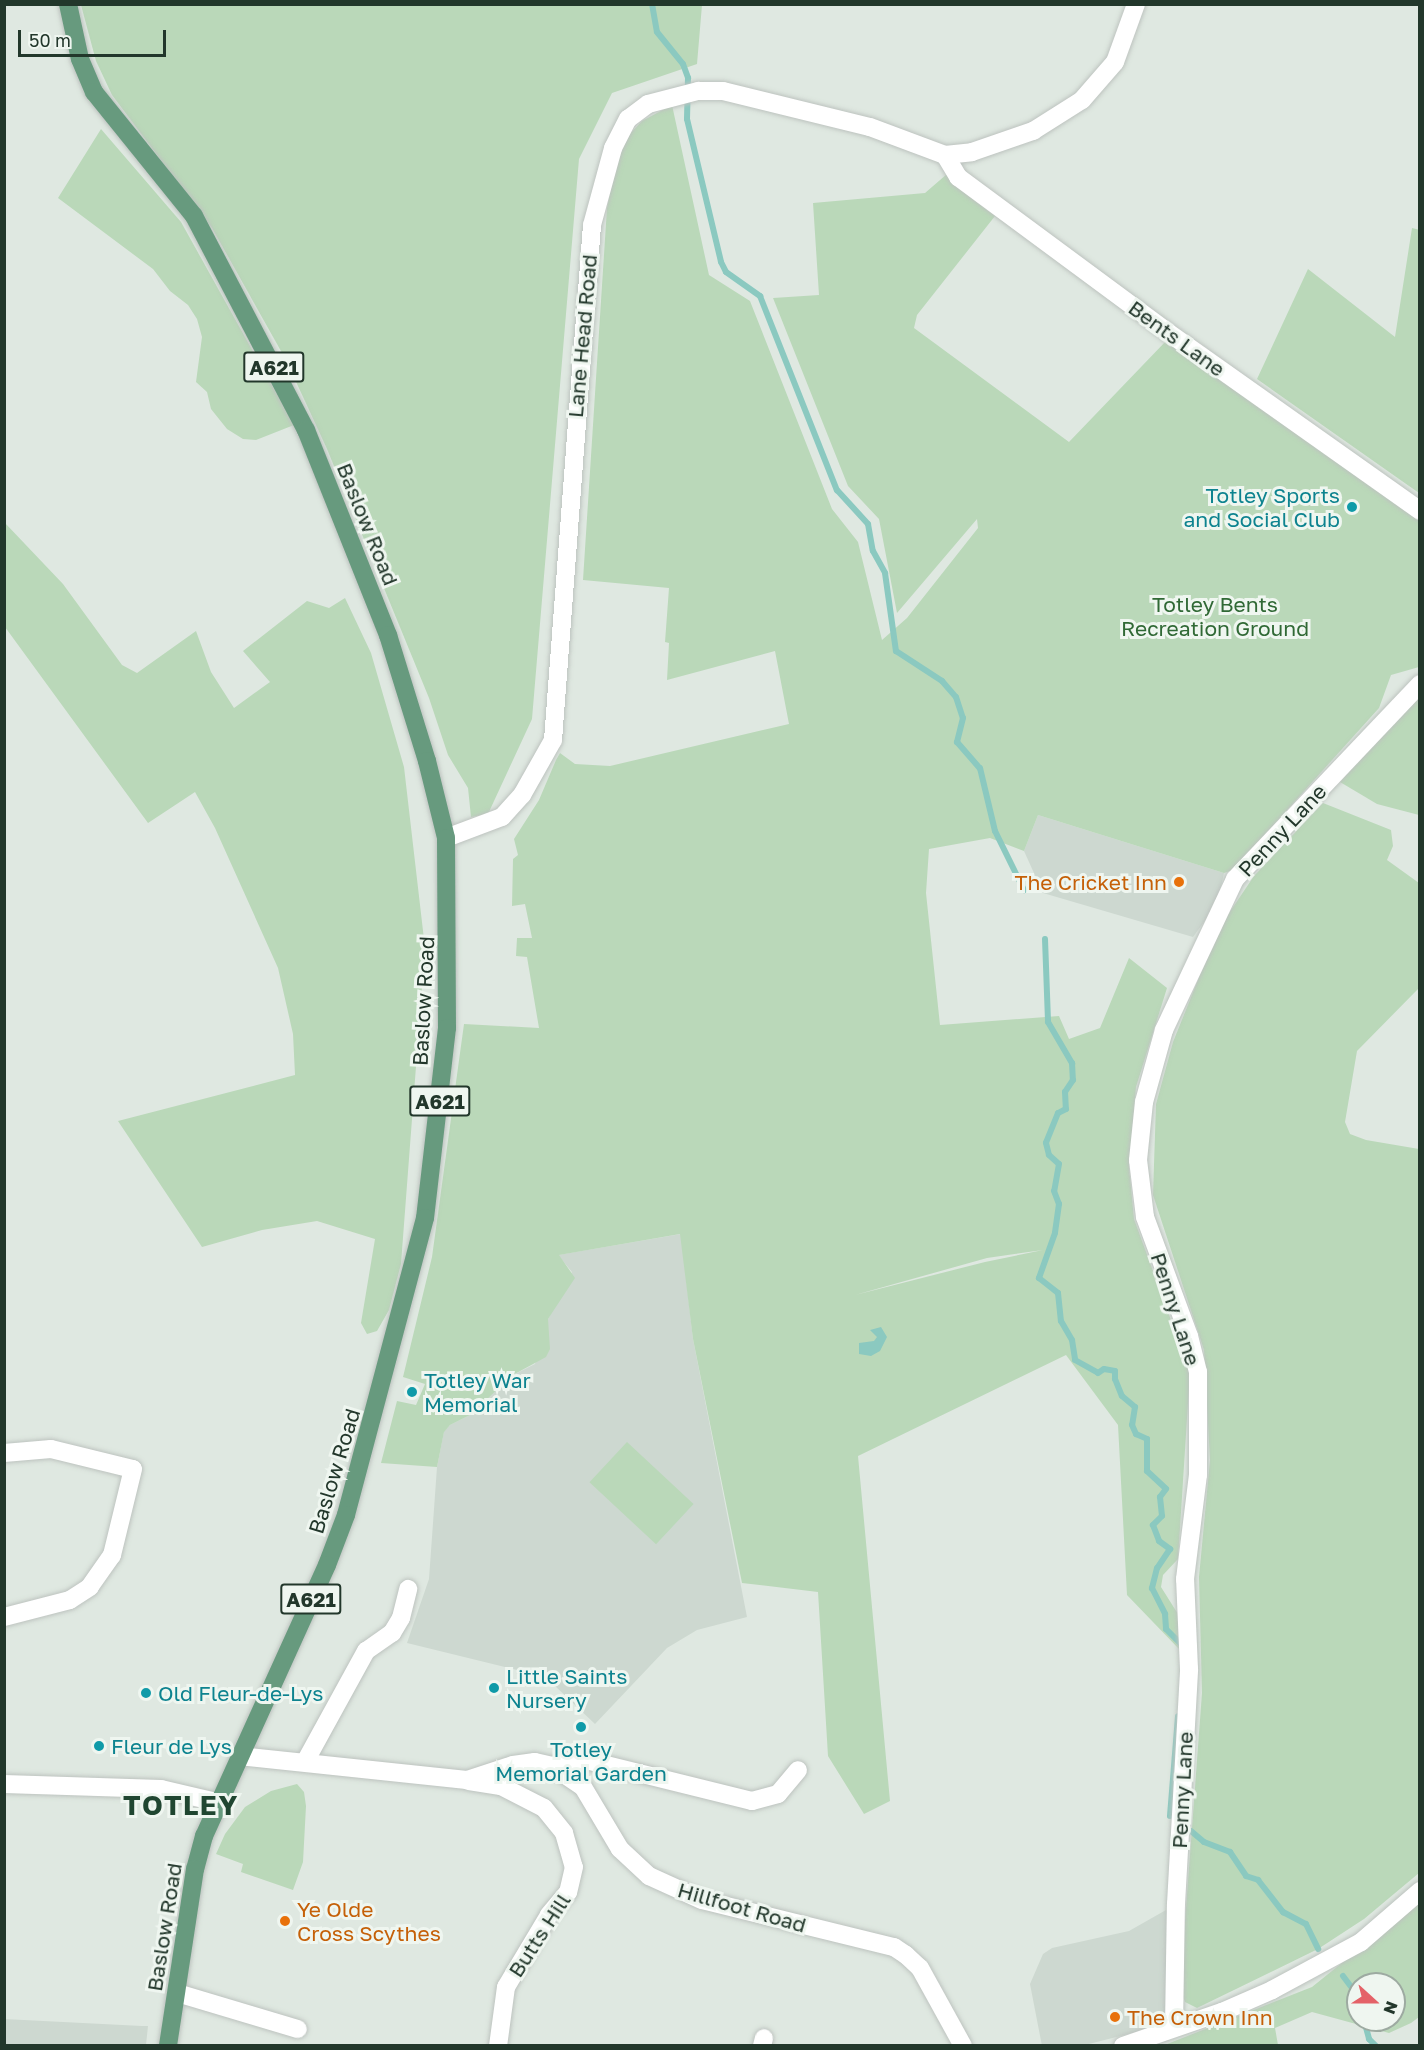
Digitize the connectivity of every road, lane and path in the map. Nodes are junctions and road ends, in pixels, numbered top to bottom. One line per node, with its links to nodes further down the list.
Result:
1 (68, 4): 6 (main road, Baslow Road / A621)
2 (1136, 4): 3 (street)
3 (945, 155): 4 (street, Bents Lane); 6 (street, Lane Head Road)
4 (1419, 511)
5 (1419, 684): 19 (street, Penny Lane)
6 (446, 838): 10 (main road, Baslow Road / A621)
7 (4, 1453): 9 (street)
8 (408, 1588): 11 (street)
9 (4, 1617)
10 (238, 1756): 11 (street, Hillfoot Road); 16 (main road, Baslow Road / A621)
11 (305, 1762): 15 (street, Hillfoot Road)
12 (552, 1766): 13 (street); 15 (street, Hillfoot Road); 23 (street, Hillfoot Road)
13 (798, 1770)
14 (6, 1780): 16 (street)
15 (467, 1780): 22 (street, Butts Hill)
16 (217, 1802): 18 (main road, Baslow Road / A621)
17 (1419, 1891): 19 (street)
18 (177, 1994): 20 (street); 21 (main road, Baslow Road / A621)
19 (1174, 2027): 24 (street)
20 (298, 2029)
21 (168, 2046)
22 (498, 2046)
23 (963, 2046)
24 (1123, 2046)

